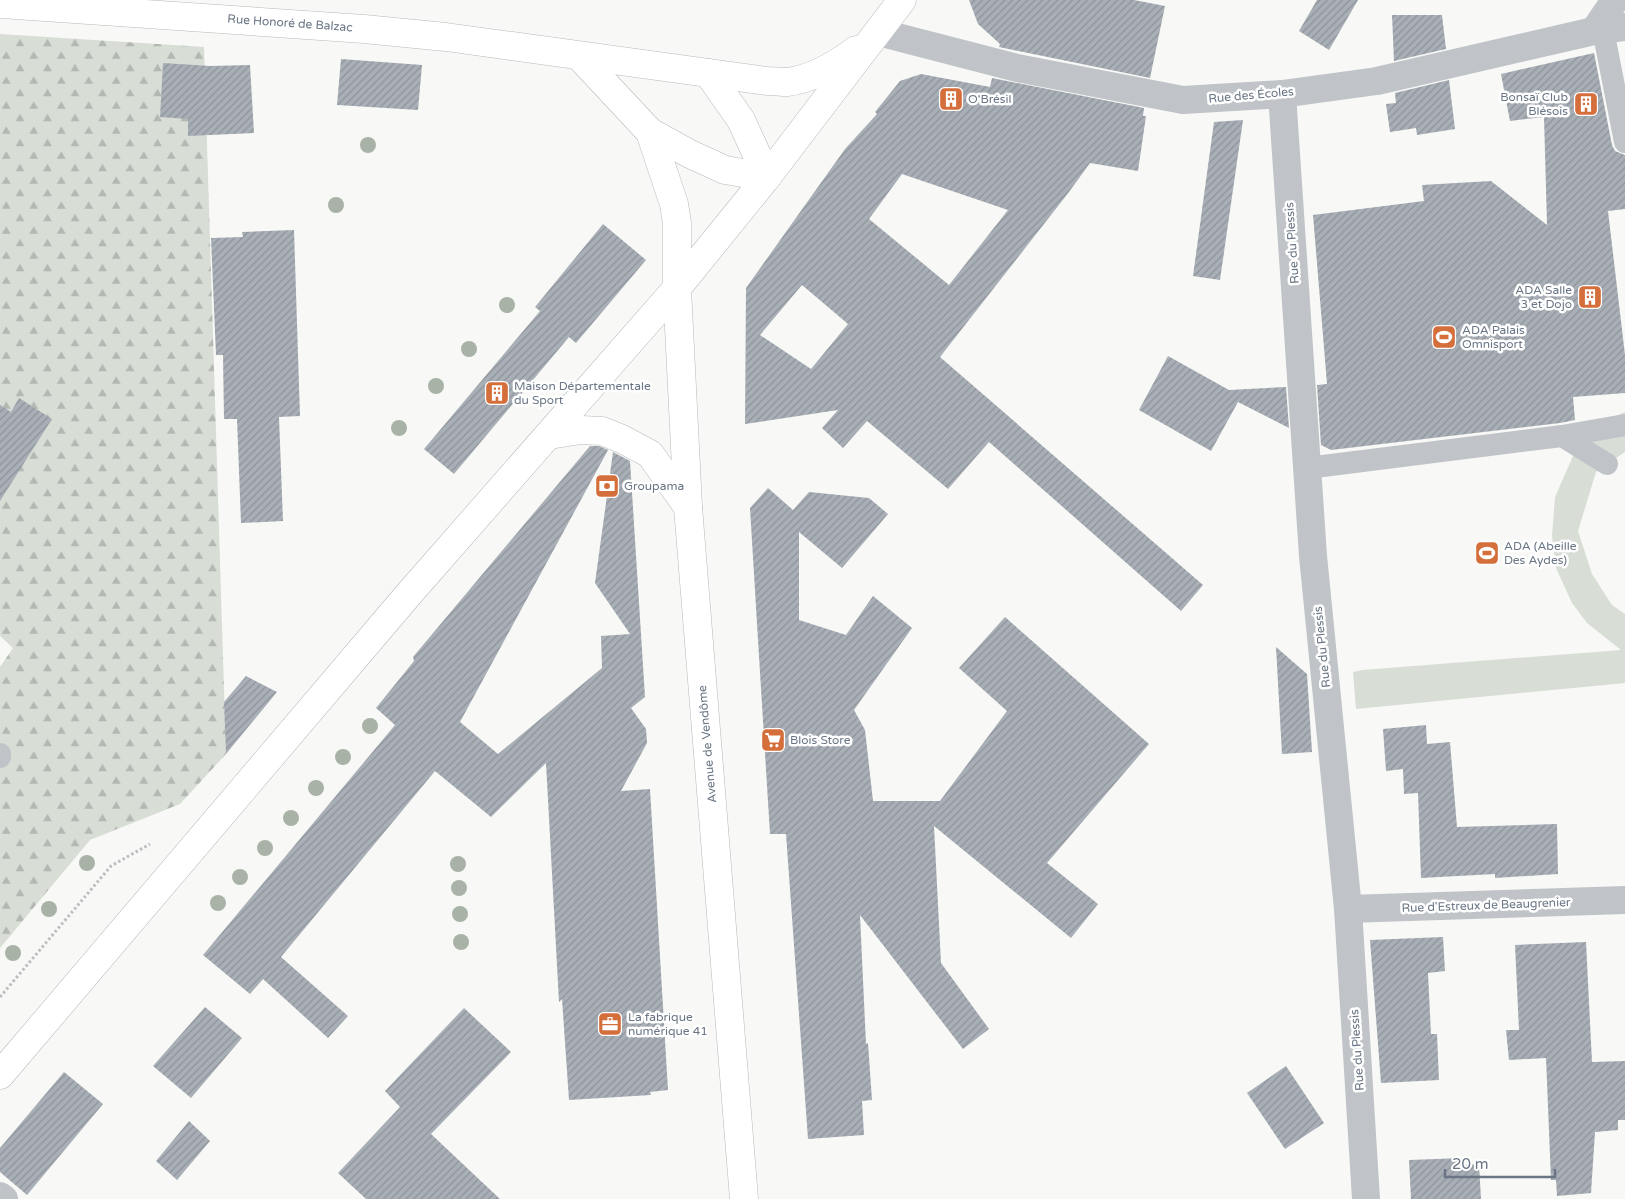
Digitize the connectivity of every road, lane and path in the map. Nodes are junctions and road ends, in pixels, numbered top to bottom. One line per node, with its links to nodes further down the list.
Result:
1 (902, 0): 6 (main road)
2 (1615, 0): 5 (street)
3 (0, 4): 4 (main road, Rue Honoré de Balzac)
4 (100, 6): 7 (main road, Rue Honoré de Balzac)
5 (1607, 29): 9 (street, Rue des Écoles); 11 (lane)
6 (878, 32): 8 (main road, Rue Honoré de Balzac); 9 (street, Rue des Écoles); 12 (main road)
7 (579, 56): 8 (main road, Rue Honoré de Balzac); 10 (main road)
8 (708, 73): 12 (main road)
9 (1282, 94): 18 (street, Rue du Plessis)
10 (650, 132): 12 (main road); 13 (main road)
11 (1625, 142)
12 (767, 177): 13 (main road)
13 (677, 288): 15 (main road); 19 (main road, Avenue de Vendôme)
14 (1625, 425): 16 (lane)
15 (549, 435): 19 (main road); 24 (main road)
16 (1562, 436): 17 (lane); 18 (lane)
17 (1607, 464)
18 (1307, 468): 22 (street, Rue du Plessis)
19 (688, 507): 27 (main road, Avenue de Vendôme)
20 (154, 842): 23 (path)
21 (1625, 900): 22 (street, Rue d'Estreux de Beaugrenier)
22 (1348, 909): 28 (street, Rue du Plessis)
23 (0, 997)
24 (0, 1075)
25 (0, 1196): 26 (street)
26 (4, 1199)
27 (744, 1199)
28 (1366, 1199)

